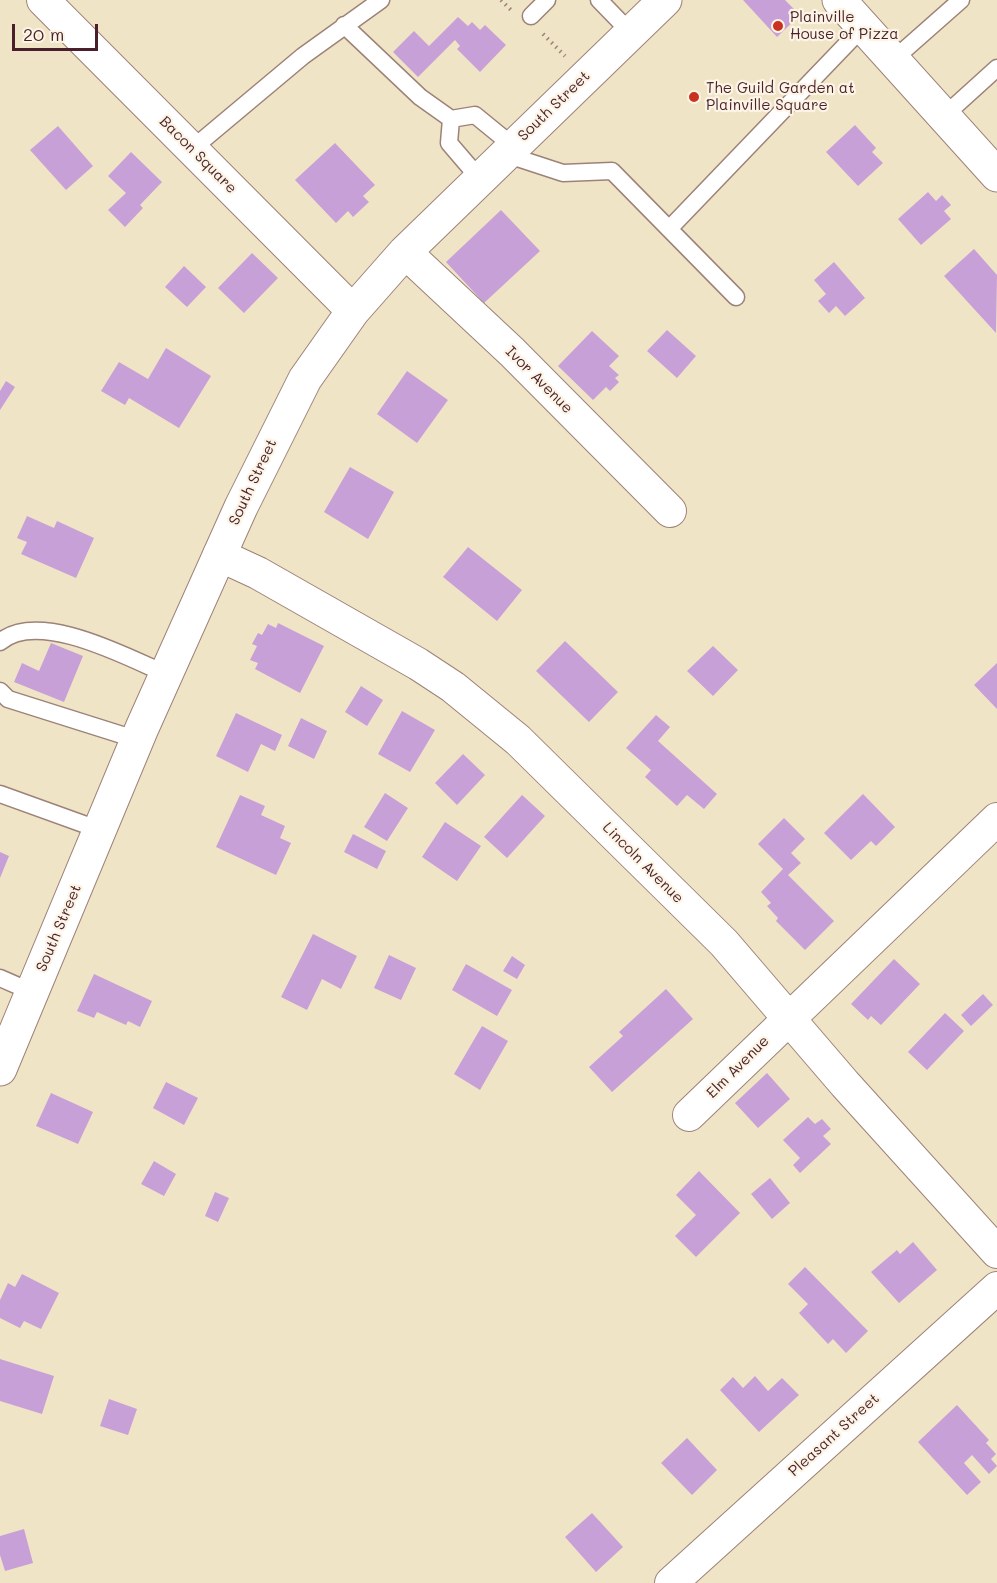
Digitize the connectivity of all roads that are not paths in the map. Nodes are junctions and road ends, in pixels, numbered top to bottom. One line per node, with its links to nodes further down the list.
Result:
1 (43, 0): 16 (street, Bacon Square)
2 (381, 0): 9 (lane)
3 (547, 0): 8 (lane)
4 (599, 0): 11 (lane)
5 (665, 0): 11 (main road, South Street)
6 (839, 0): 10 (main road)
7 (950, 4): 12 (lane)
8 (531, 16)
9 (344, 25): 15 (lane); 16 (lane)
10 (863, 27): 12 (main road); 20 (lane)
11 (631, 33): 17 (main road, South Street)
12 (893, 60): 14 (main road)
13 (997, 68): 14 (lane)
14 (944, 116): 18 (main road)
15 (451, 119): 17 (lane); 19 (lane)
16 (192, 149): 23 (street, Bacon Square)
17 (509, 150): 19 (main road, South Street); 20 (lane)
18 (994, 166)
19 (479, 178): 21 (main road, South Street)
20 (669, 229): 22 (lane)
21 (405, 252): 23 (main road, South Street); 24 (street, Ivor Avenue)
22 (736, 297)
23 (353, 310): 25 (main road, South Street)
24 (670, 511)
25 (219, 555): 27 (main road, South Street); 35 (street, Lincoln Avenue)
26 (0, 642): 27 (lane)
27 (166, 674): 29 (main road, South Street)
28 (0, 691): 29 (lane)
29 (138, 740): 32 (main road, South Street)
30 (0, 794): 32 (lane)
31 (997, 819): 35 (street, Elm Avenue)
32 (100, 830): 34 (main road, South Street)
33 (0, 978): 34 (lane)
34 (32, 992): 36 (main road, South Street)
35 (788, 1017): 37 (street, Elm Avenue); 38 (street, Lincoln Avenue)
36 (1, 1062)
37 (689, 1115)
38 (997, 1252)
39 (997, 1288): 40 (street, Pleasant Street)
40 (671, 1583)

